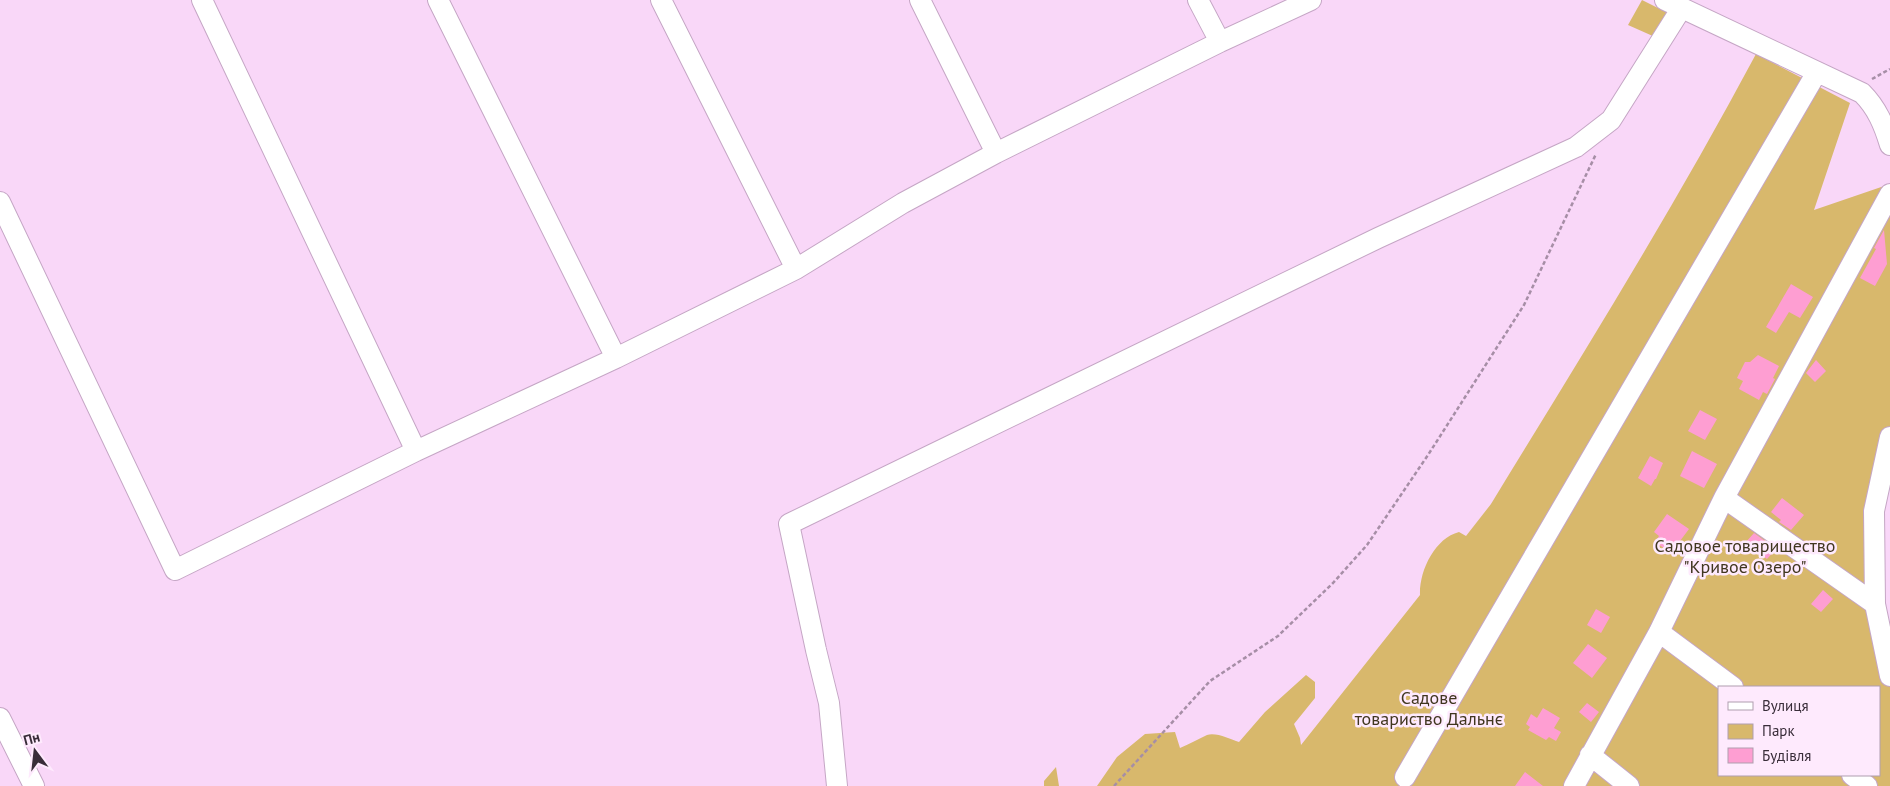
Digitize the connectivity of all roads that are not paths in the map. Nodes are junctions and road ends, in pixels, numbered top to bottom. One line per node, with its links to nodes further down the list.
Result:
1 (202, 0): 17 (street)
2 (438, 0): 15 (street)
3 (661, 0): 14 (street)
4 (920, 0): 11 (street)
5 (1198, 0): 8 (street)
6 (1311, 0): 8 (street)
7 (1673, 4): 9 (street); 28 (street)
8 (1220, 42): 11 (street)
9 (1817, 72): 10 (street); 26 (street)
10 (1890, 145)
11 (996, 153): 14 (street)
12 (1890, 194): 18 (street)
13 (0, 202): 17 (street)
14 (796, 270): 15 (street)
15 (616, 358): 17 (street)
16 (1890, 437): 19 (street)
17 (416, 451)
18 (1724, 498): 19 (street); 20 (street)
19 (1875, 604): 21 (street)
20 (1659, 632): 22 (street); 24 (street)
21 (1890, 676)
22 (1732, 686)
23 (0, 718): 27 (street)
24 (1590, 755): 29 (street); 30 (street)
25 (1853, 776): 31 (street)
26 (1405, 777)
27 (34, 786)
28 (837, 786)
29 (1574, 786)
30 (1629, 786)
31 (1867, 786)

